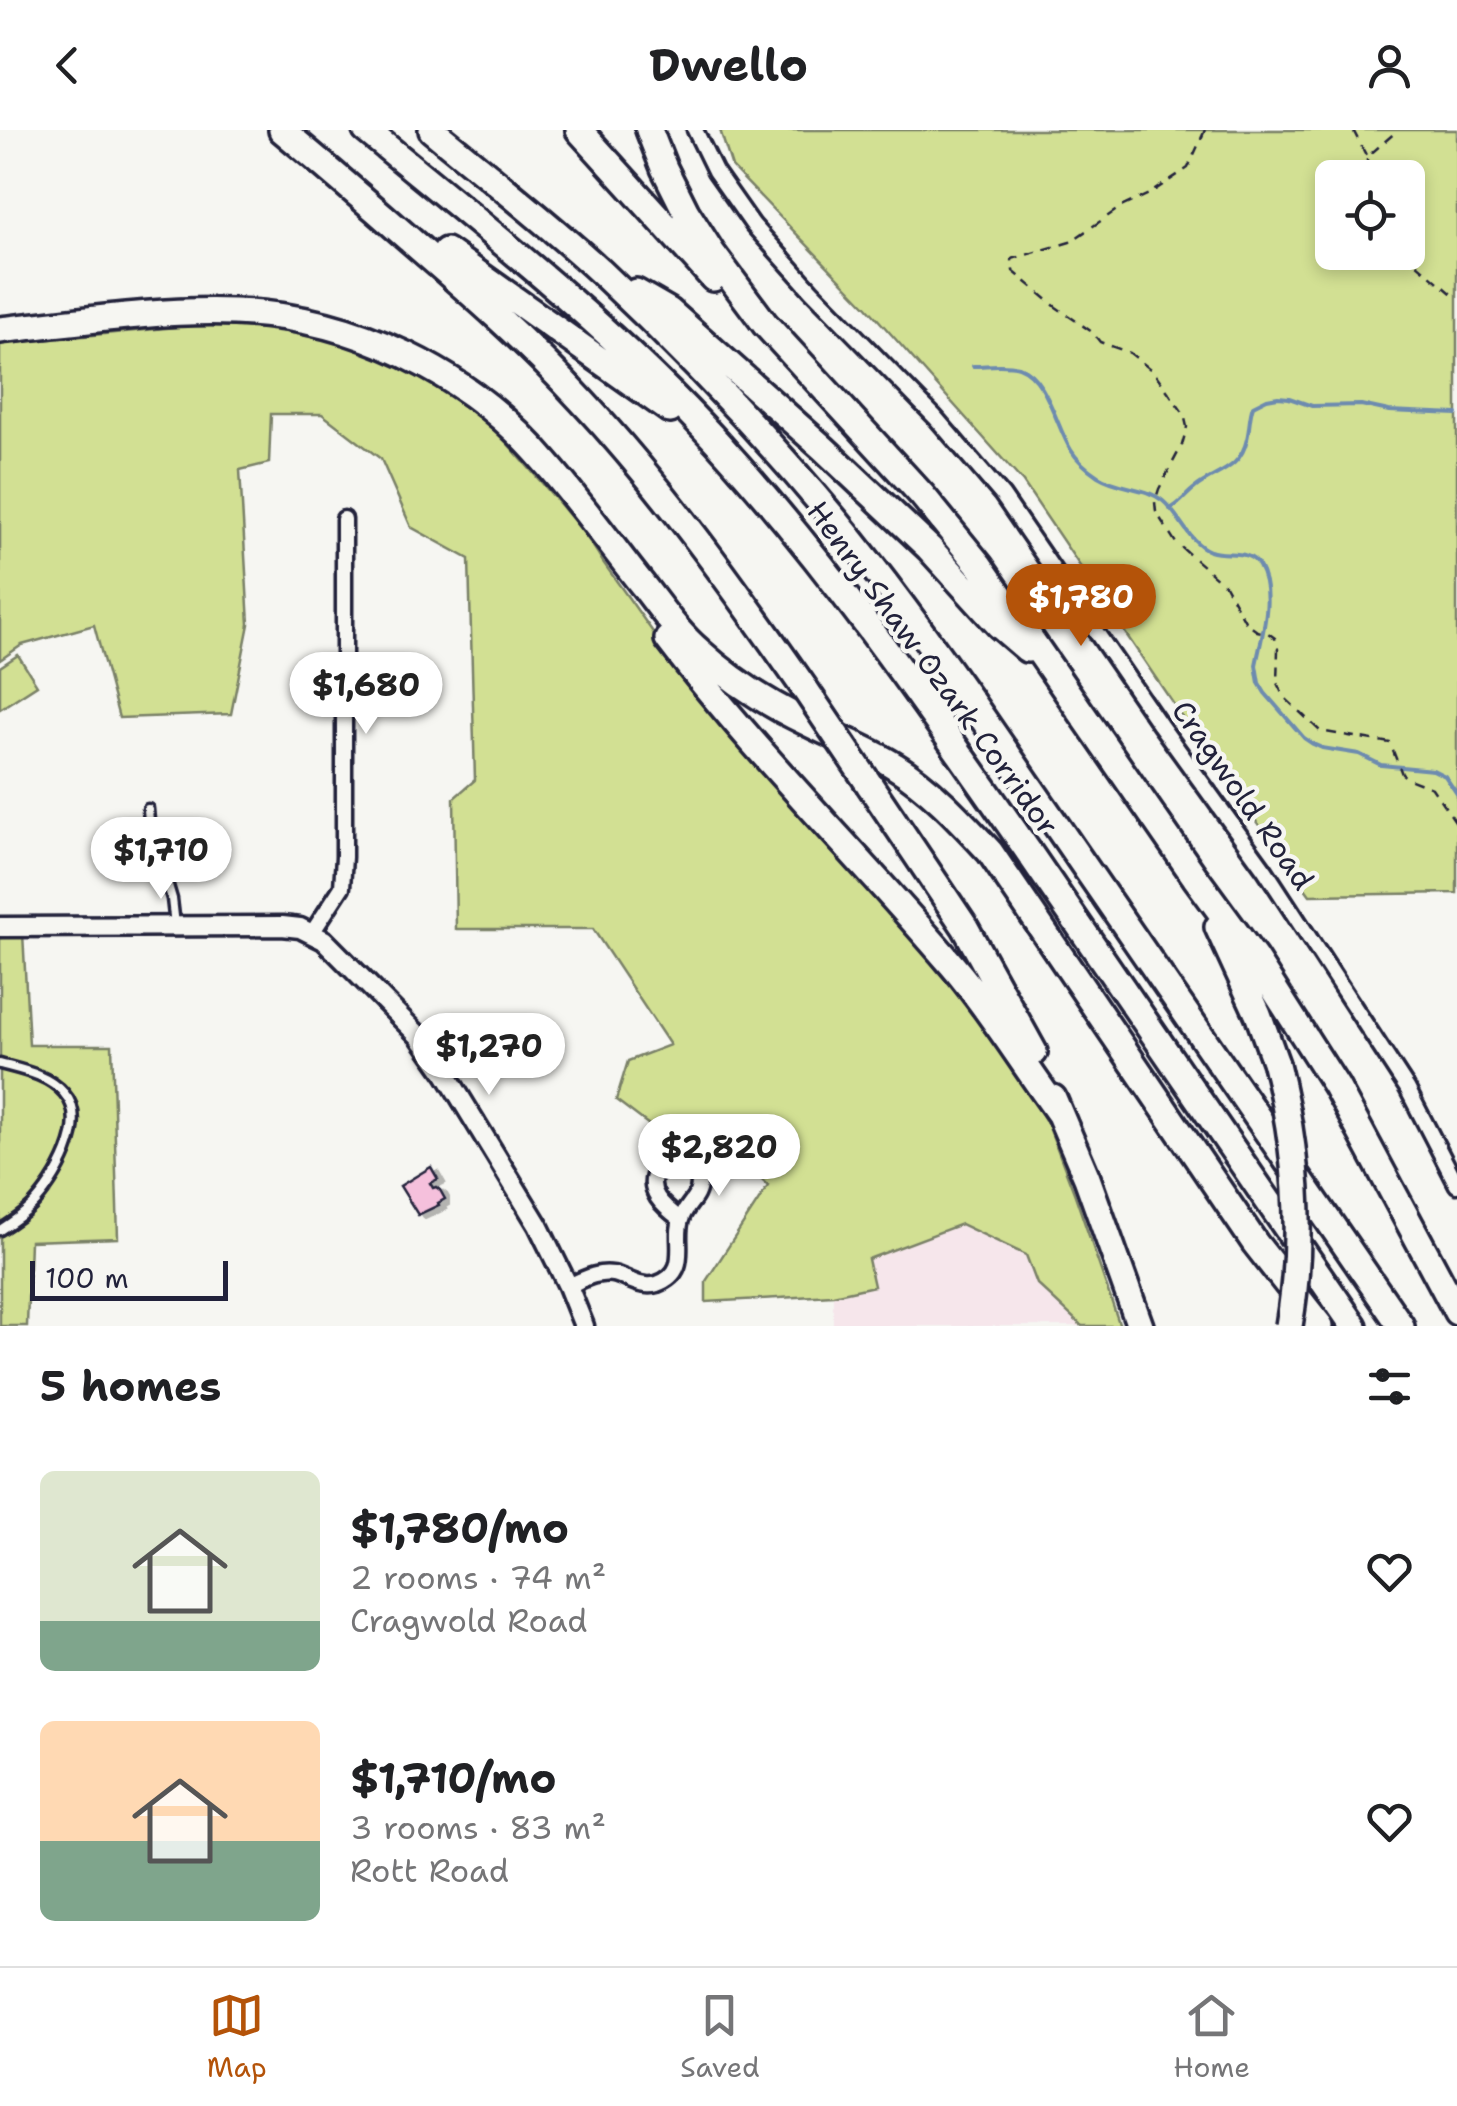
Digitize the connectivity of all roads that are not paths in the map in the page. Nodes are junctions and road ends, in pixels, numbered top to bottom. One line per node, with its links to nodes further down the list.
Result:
1 (282, 130): 7 (highway)
2 (366, 130): 11 (highway, Henry Shaw Ozark Corridor)
3 (432, 130): 8 (highway, Henry Shaw Ozark Corridor)
4 (579, 130): 9 (highway)
5 (649, 130): 9 (highway)
6 (695, 130): 22 (street, Cragwold Road)
7 (347, 183): 11 (highway); 21 (highway, bridge)
8 (598, 270): 14 (highway); 32 (highway, Henry Shaw Ozark Corridor)
9 (765, 324): 14 (highway)
10 (0, 330): 13 (highway)
11 (715, 440): 31 (highway, Henry Shaw Ozark Corridor)
12 (344, 520): 19 (street)
13 (598, 530): 21 (highway); 30 (highway)
14 (1054, 672): 16 (highway)
15 (148, 809): 17 (lane)
16 (1195, 877): 26 (highway); 29 (highway, bridge)
17 (175, 925): 18 (street); 19 (street)
18 (0, 927)
19 (312, 933): 25 (street)
20 (0, 1064): 24 (lane)
21 (1059, 1113): 28 (highway)
22 (1457, 1185)
23 (680, 1219): 25 (street)
24 (0, 1230)
25 (568, 1286): 27 (street)
26 (1457, 1312)
27 (584, 1326)
28 (1140, 1326)
29 (1289, 1326)
30 (1320, 1326)
31 (1354, 1326)
32 (1401, 1326)

